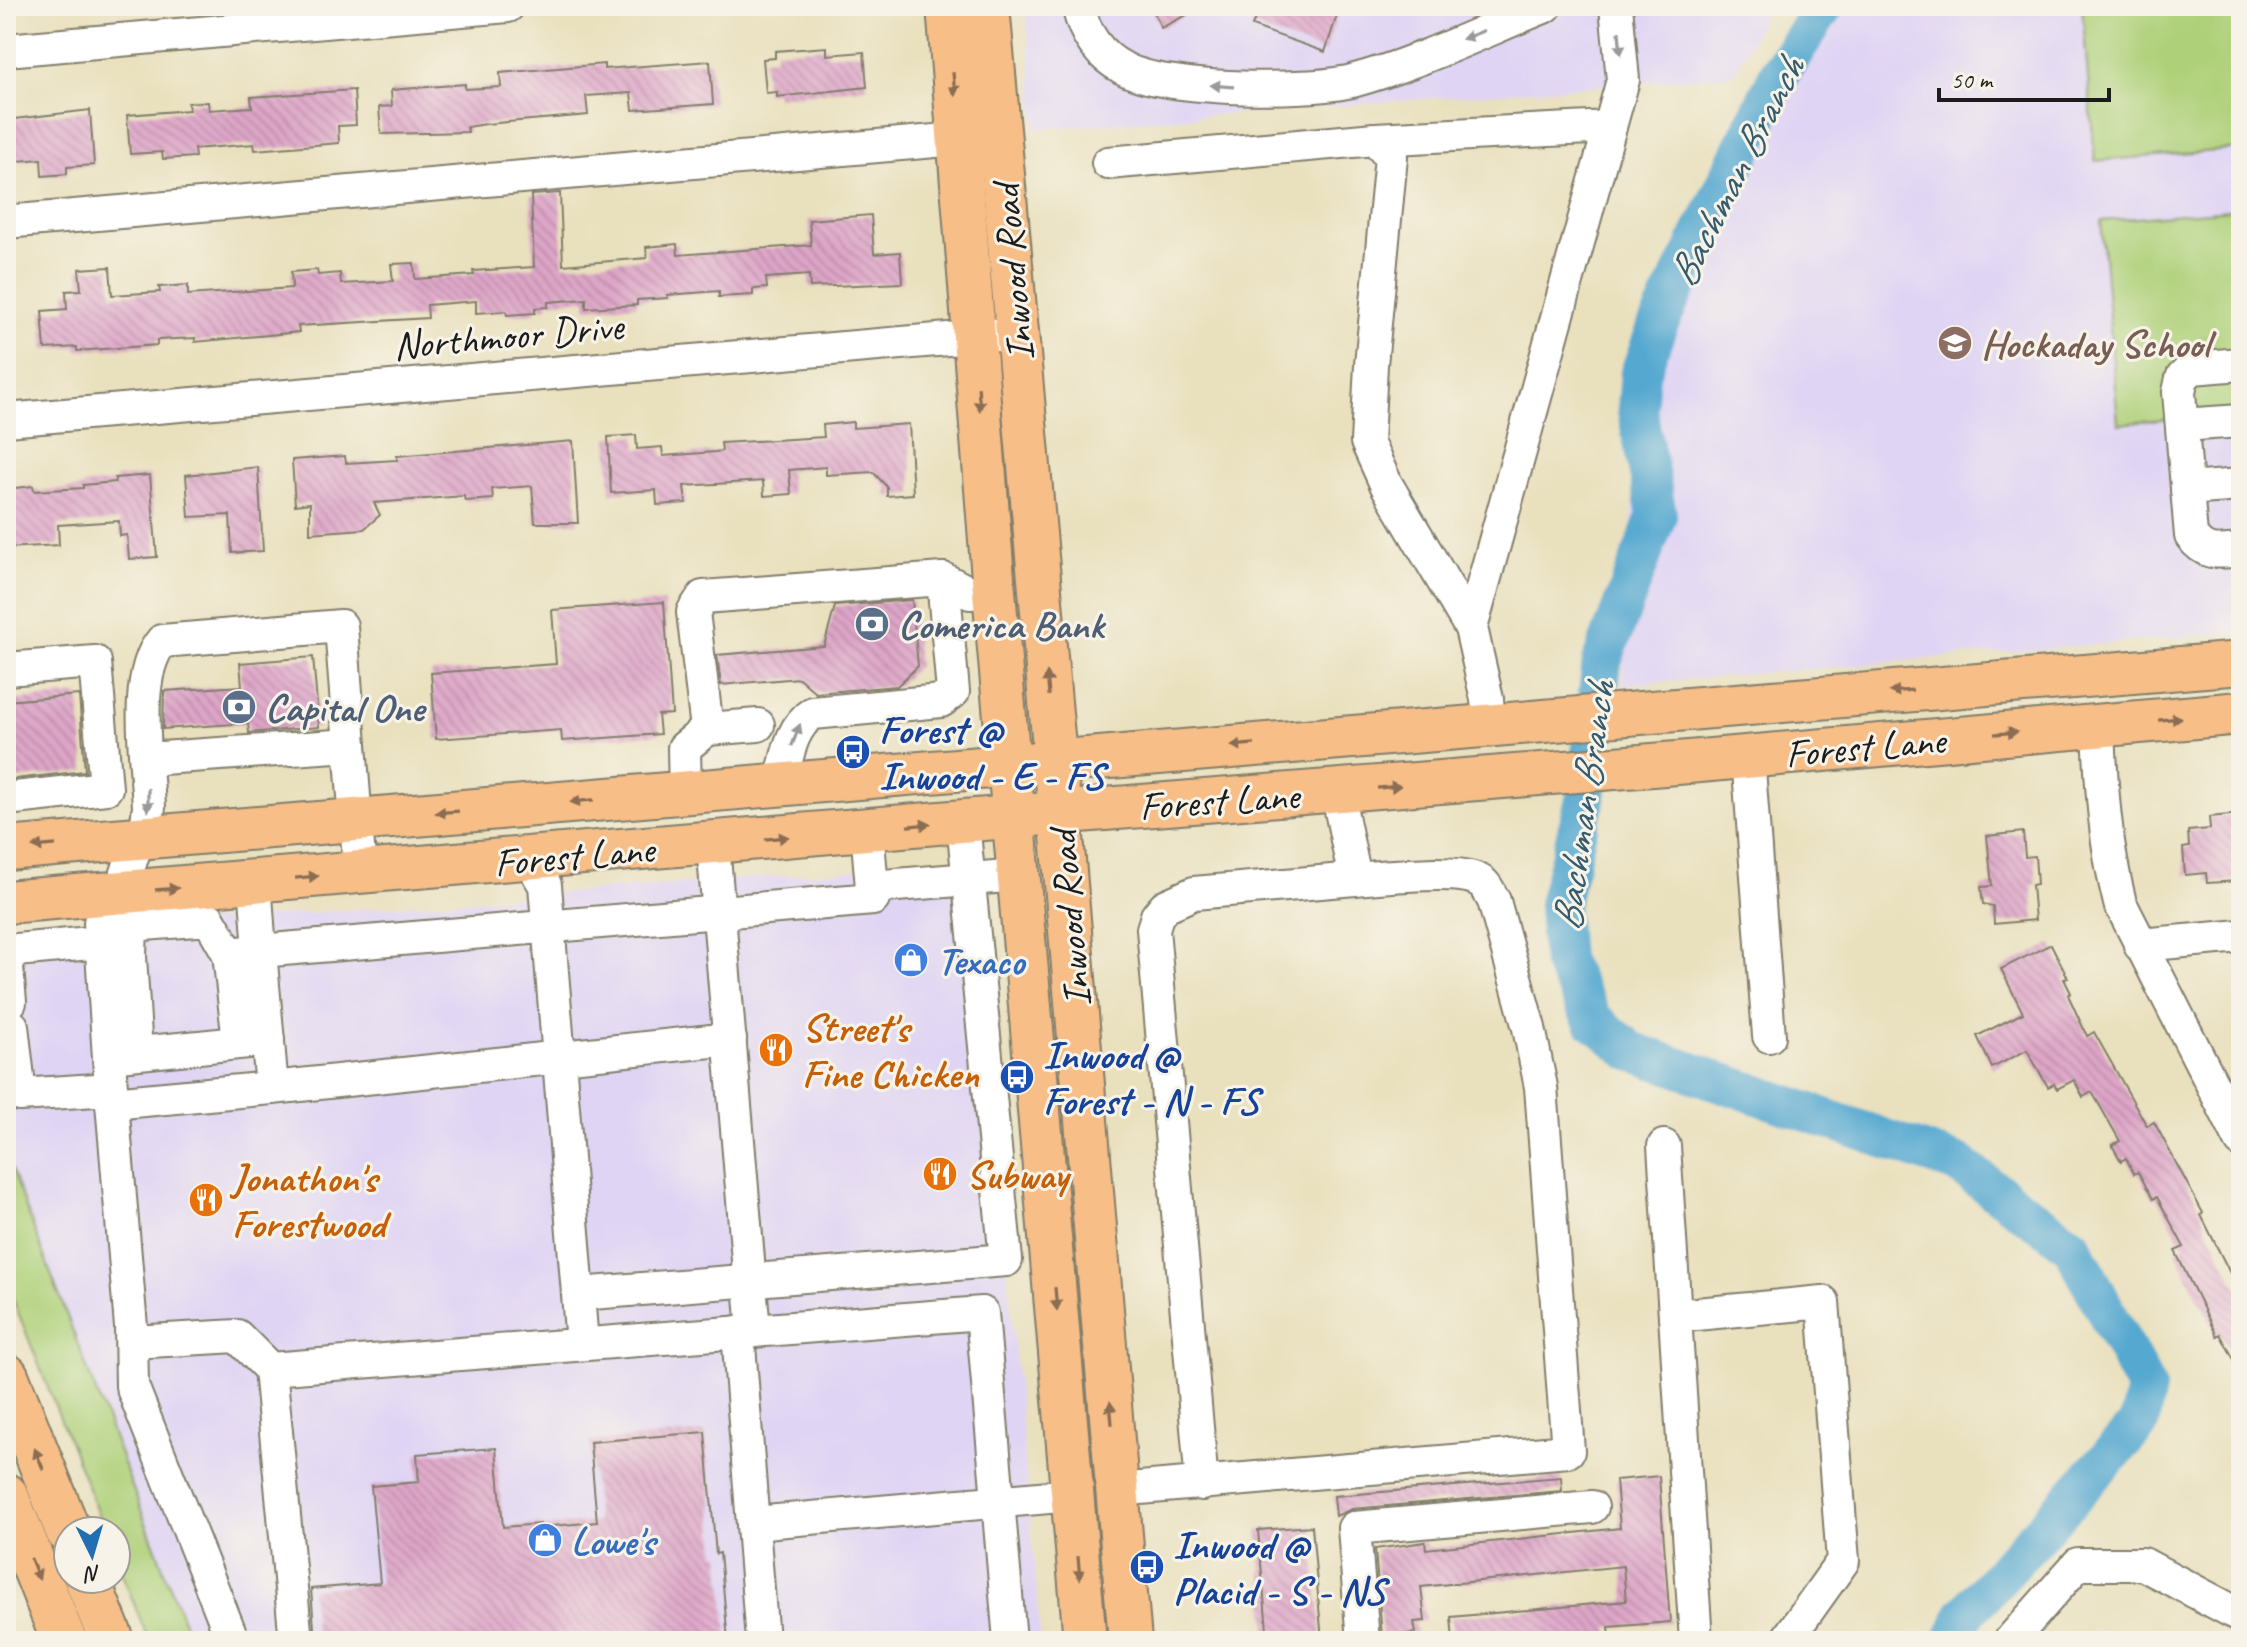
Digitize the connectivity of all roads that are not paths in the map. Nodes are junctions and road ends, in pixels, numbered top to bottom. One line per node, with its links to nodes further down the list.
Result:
1 (508, 6): 7 (street)
2 (948, 6): 9 (main road, Inwood Road, one-way to 9)
3 (988, 6): 13 (main road, Inwood Road)
4 (1078, 6): 5 (street, one-way to 4)
5 (1546, 6)
6 (1616, 6): 8 (street, one-way to 8)
7 (6, 50)
8 (1610, 127): 10 (street); 24 (street)
9 (958, 139): 12 (street); 14 (main road, Inwood Road)
10 (1375, 139): 11 (street); 24 (street)
11 (1108, 163)
12 (6, 222)
13 (1018, 333): 14 (street, Northmoor Drive); 37 (main road, Inwood Road, one-way to 13)
14 (974, 337): 16 (street, Northmoor Drive); 23 (main road, Inwood Road, one-way to 23)
15 (2241, 364): 18 (street)
16 (6, 420)
17 (2241, 421): 18 (street)
18 (2182, 425): 20 (street)
19 (2241, 485): 20 (street)
20 (2187, 489): 21 (street)
21 (2241, 550)
22 (943, 579): 23 (street); 33 (street); 39 (street, one-way to 22)
23 (994, 591): 38 (main road, Inwood Road)
24 (1471, 628): 30 (street)
25 (2241, 663): 27 (main road, Forest Lane)
26 (6, 669): 40 (street)
27 (2063, 678): 30 (main road, Forest Lane, one-way to 30); 32 (main road)
28 (2241, 679): 32 (main road)
29 (2241, 713): 32 (main road, Forest Lane, one-way to 29)
30 (1489, 724): 37 (main road, Forest Lane, one-way to 37)
31 (758, 725): 33 (street)
32 (2099, 725): 35 (main road, Forest Lane, one-way to 32); 66 (street)
33 (707, 729): 42 (street)
34 (350, 745): 36 (street); 36 (street); 47 (street)
35 (1748, 756): 41 (main road, Forest Lane, one-way to 35); 73 (street)
36 (147, 759): 50 (street, one-way to 50)
37 (1055, 762): 38 (main road, Forest Lane); 45 (main road, Inwood Road)
38 (1009, 766): 39 (main road, Forest Lane); 46 (main road, Inwood Road)
39 (780, 785): 42 (main road, Forest Lane); 53 (main road)
40 (106, 788): 43 (street); 50 (street)
41 (1337, 791): 45 (main road, Forest Lane); 55 (street)
42 (685, 793): 44 (main road, Forest Lane, one-way to 44)
43 (6, 799)
44 (524, 806): 47 (main road, Forest Lane, one-way to 47); 54 (main road)
45 (1060, 813): 46 (main road, Forest Lane); 80 (main road, Inwood Road)
46 (1014, 817): 48 (main road, Forest Lane); 57 (main road, Inwood Road)
47 (357, 819): 50 (main road, Forest Lane); 56 (street)
48 (963, 822): 49 (main road, Forest Lane, one-way to 48); 58 (street)
49 (867, 830): 51 (main road, Forest Lane, one-way to 49); 60 (street)
50 (123, 840): 52 (main road, Forest Lane, one-way to 52); 61 (street)
51 (713, 844): 53 (main road, Forest Lane); 63 (street)
52 (6, 849)
53 (645, 849): 54 (main road, Forest Lane)
54 (529, 859): 56 (main road, Forest Lane); 64 (street)
55 (1352, 863): 95 (street); 95 (street)
56 (360, 872): 59 (main road, Forest Lane, one-way to 56)
57 (1019, 875): 58 (street); 71 (main road, Inwood Road)
58 (969, 879): 60 (street); 72 (street)
59 (255, 882): 61 (main road, Forest Lane, one-way to 59); 69 (street)
60 (872, 887): 63 (street)
61 (121, 892): 62 (main road, Forest Lane); 68 (street)
62 (26, 900): 67 (street)
63 (719, 912): 64 (street); 74 (street)
64 (548, 927): 69 (street); 77 (street)
65 (2241, 936): 66 (street)
66 (2140, 945): 83 (street)
67 (50, 947): 68 (street); 70 (street)
68 (111, 952): 69 (street); 76 (street)
69 (245, 952): 75 (street)
70 (6, 953): 79 (street)
71 (1029, 992): 72 (street); 81 (main road, Inwood Road)
72 (980, 996): 82 (street)
73 (1769, 1036)
74 (730, 1039): 77 (street); 87 (street)
75 (254, 1041): 76 (street); 78 (street)
76 (122, 1054): 79 (street)
77 (559, 1058): 78 (street); 88 (street)
78 (272, 1088): 79 (street)
79 (111, 1096): 91 (street)
80 (1085, 1106): 81 (main road); 96 (main road, Inwood Road, one-way to 80)
81 (1039, 1110): 82 (street); 85 (main road, Inwood Road)
82 (992, 1113): 86 (street)
83 (2241, 1141)
84 (1664, 1146): 89 (street)
85 (1052, 1254): 86 (street); 97 (main road, Inwood Road, one-way to 97)
86 (1006, 1260): 87 (street)
87 (750, 1280): 88 (street); 90 (street)
88 (579, 1294): 92 (street)
89 (1675, 1316): 114 (street); 115 (street)
90 (746, 1332): 92 (street); 99 (street); 102 (street)
91 (132, 1342): 93 (street); 107 (street)
92 (582, 1344): 93 (street)
93 (270, 1369): 108 (street)
94 (6, 1376): 101 (highway, one-way to 94)
95 (1202, 1484): 96 (street)
96 (1117, 1490): 97 (main road); 112 (main road, Inwood Road)
97 (1072, 1495): 99 (street); 111 (main road, Inwood Road, one-way to 111)
98 (6, 1496): 105 (highway, one-way to 105)
99 (998, 1501): 102 (street); 110 (street)
100 (1592, 1507): 113 (street)
101 (62, 1515)
102 (753, 1523): 109 (street)
103 (93, 1595): 106 (highway)
104 (2241, 1616): 116 (street)
105 (64, 1641)
106 (112, 1641)
107 (233, 1641)
108 (296, 1641)
109 (762, 1641)
110 (1010, 1641)
111 (1085, 1641)
112 (1130, 1641)
113 (1363, 1641)
114 (1696, 1641)
115 (1786, 1641)
116 (2010, 1641)

